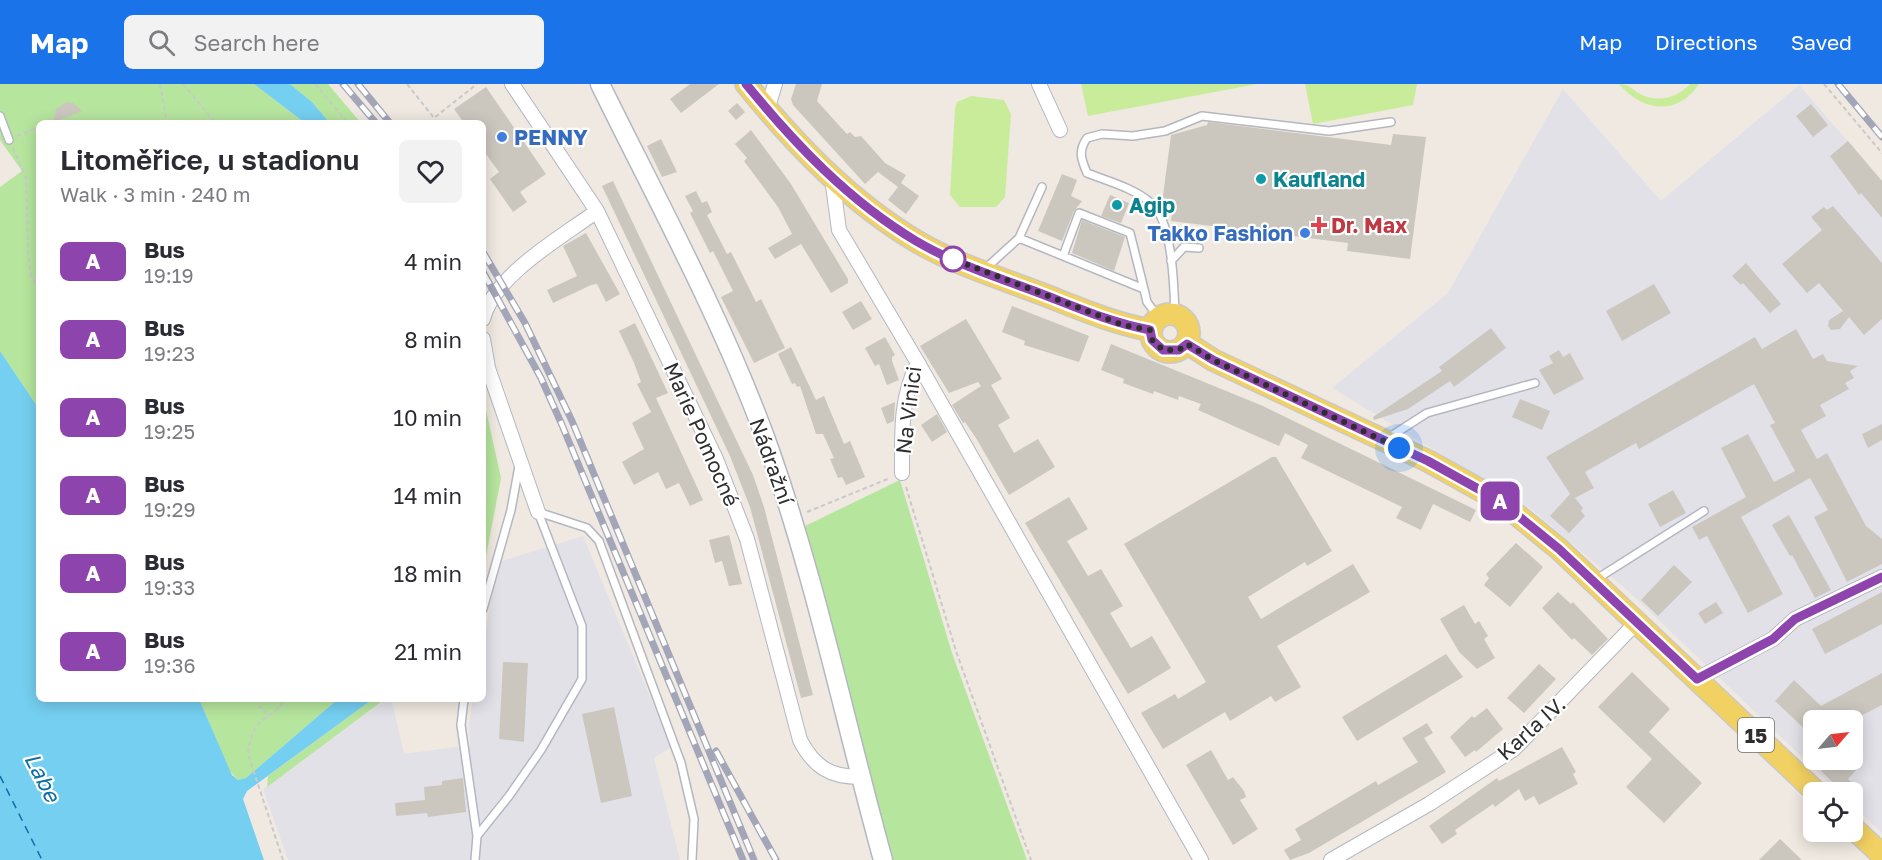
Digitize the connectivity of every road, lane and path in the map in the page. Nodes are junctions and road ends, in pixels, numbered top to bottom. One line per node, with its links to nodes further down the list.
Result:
1 (160, 84): 14 (path)
2 (183, 84): 15 (path)
3 (315, 84): 16 (path)
4 (407, 84): 5 (path)
5 (477, 84)
6 (512, 84): 24 (street, Marie Pomocné)
7 (600, 84): 43 (main road, Nádražní)
8 (746, 84): 12 (main road)
9 (775, 84): 12 (street)
10 (1039, 84): 19 (street)
11 (1824, 84): 21 (path)
12 (767, 110): 22 (main road)
13 (0, 116): 20 (lane)
14 (166, 120)
15 (213, 120)
16 (345, 120)
17 (1391, 122): 28 (lane)
18 (36, 128): 20 (path)
19 (1060, 130)
20 (9, 140): 30 (path)
21 (1882, 153)
22 (832, 178): 29 (main road); 36 (street, Na Vinici)
23 (1042, 187): 25 (lane)
24 (597, 211): 32 (street); 53 (street, Marie Pomocné)
25 (1019, 238): 27 (lane); 29 (lane)
26 (1199, 248): 28 (lane)
27 (1063, 256): 31 (lane); 31 (lane)
28 (1171, 261): 33 (lane)
29 (982, 272): 33 (main road)
30 (36, 284)
31 (1144, 289): 33 (lane)
32 (486, 309)
33 (1161, 321): 34 (main road); 34 (main road)
34 (1187, 344): 38 (main road, 15)
35 (486, 356): 39 (street)
36 (918, 363): 40 (street, Na Vinici); 63 (street)
37 (1535, 383): 38 (lane)
38 (1384, 441): 45 (main road, 15)
39 (520, 463): 42 (street); 46 (lane)
40 (902, 473): 43 (path, Na Vinici); 62 (path)
41 (1704, 511): 45 (lane)
42 (538, 512): 55 (lane); 60 (lane)
43 (793, 518): 53 (main road, Nádražní)
44 (1882, 577): 48 (street)
45 (1593, 581): 47 (main road, 15)
46 (486, 598)
47 (1637, 622): 48 (main road, 15); 64 (street, Karla IV.)
48 (1697, 679): 54 (main road, 15)
49 (257, 702): 52 (path)
50 (284, 702): 52 (path)
51 (464, 702): 55 (lane)
52 (267, 714): 58 (path)
53 (860, 777): 61 (main road, Nádražní)
54 (1805, 782)
55 (477, 836): 59 (lane)
56 (1863, 837): 57 (main road)
57 (1882, 855)
58 (283, 860)
59 (476, 860)
60 (692, 860)
61 (884, 860)
62 (1031, 860)
63 (1201, 860)
64 (1331, 860)

